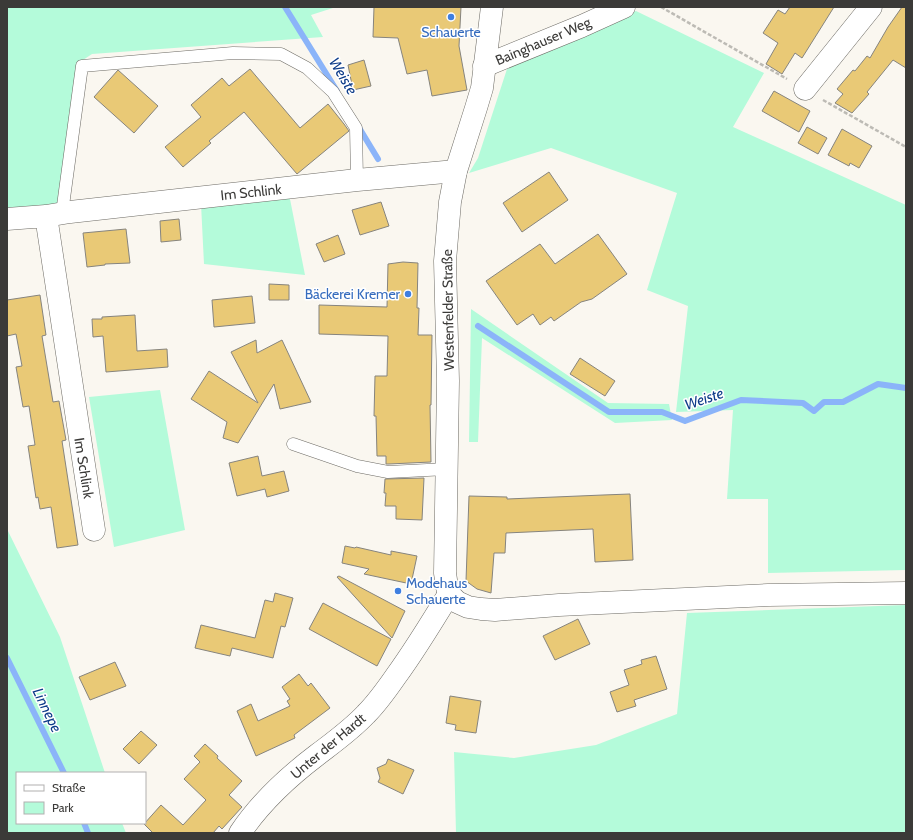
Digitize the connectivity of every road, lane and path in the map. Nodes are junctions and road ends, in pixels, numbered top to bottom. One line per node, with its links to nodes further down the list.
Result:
1 (492, 7): 5 (street, Westenfelder Straße)
2 (624, 7): 5 (street, Bainghauser Weg)
3 (661, 7): 6 (path)
4 (871, 7): 6 (street)
5 (484, 66): 8 (street, Westenfelder Straße)
6 (805, 89): 7 (path)
7 (906, 147)
8 (456, 171): 9 (street, Im Schlink); 13 (street, Westenfelder Straße)
9 (357, 180): 10 (street, Im Schlink); 10 (lane)
10 (54, 214): 11 (street, Im Schlink); 14 (street, Im Schlink)
11 (7, 219)
12 (294, 444): 13 (lane)
13 (447, 469): 16 (street, Westenfelder Straße)
14 (94, 530)
15 (906, 592): 16 (street)
16 (449, 594): 17 (street, Unter der Hardt)
17 (240, 833)

